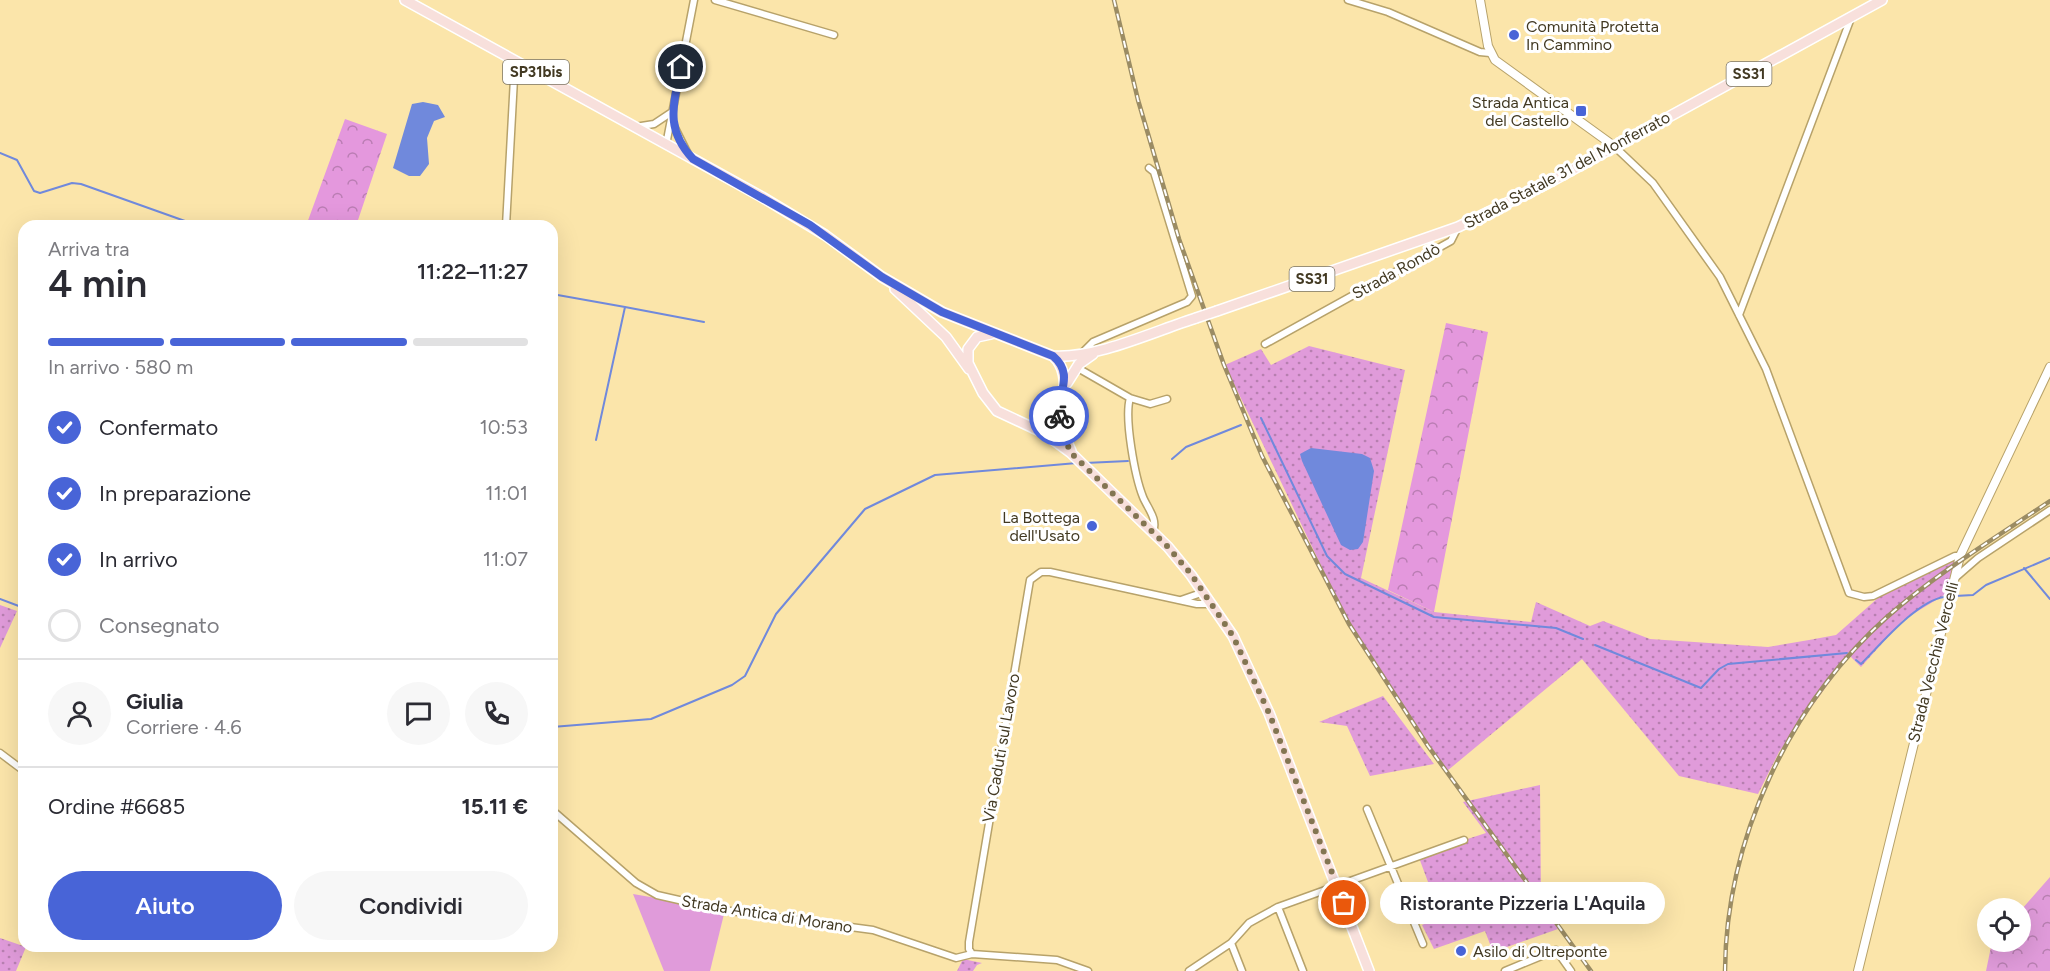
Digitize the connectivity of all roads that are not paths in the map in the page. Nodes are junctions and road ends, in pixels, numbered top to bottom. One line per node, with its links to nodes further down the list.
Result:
1 (405, 0): 10 (main road, SP31bis)
2 (694, 0): 11 (street)
3 (715, 0): 8 (street)
4 (1348, 0): 9 (street)
5 (1480, 0): 9 (street)
6 (1882, 0): 7 (main road, Strada Statale 31 del Monferrato / SS31)
7 (1852, 17): 14 (main road, Strada Statale 31 del Monferrato / SS31); 20 (street)
8 (834, 34)
9 (1490, 53): 14 (street)
10 (515, 60): 12 (main road, SP31bis); 17 (street)
11 (672, 115): 12 (street); 13 (street); 15 (street)
12 (633, 127): 13 (main road, SP31bis)
13 (666, 145): 15 (main road, SP31bis)
14 (1614, 146): 18 (main road, Strada Statale 31 del Monferrato / SS31); 20 (street)
15 (693, 159): 19 (main road, SP31bis)
16 (1149, 168): 24 (street)
17 (506, 220)
18 (1458, 227): 22 (street, Strada Rondò); 24 (main road, Strada Statale 31 del Monferrato / SS31, bridge)
19 (882, 277): 21 (main road, SP31bis); 26 (main road, SP31bis)
20 (1739, 315): 35 (street)
21 (994, 334): 23 (main road); 26 (main road)
22 (1266, 344)
23 (1053, 356): 24 (main road, Strada Statale 31 del Monferrato / SS31); 27 (main road)
24 (1079, 362): 27 (main road, Strada Statale 31 del Monferrato / SS31); 28 (street)
25 (2050, 367): 35 (street, Strada Vecchia Vercelli)
26 (972, 373): 31 (main road)
27 (1065, 388): 30 (main road)
28 (1130, 398): 29 (street); 34 (street)
29 (1167, 399)
30 (1059, 405): 31 (main road); 32 (main road)
31 (1033, 428): 32 (main road)
32 (1073, 455): 34 (main road)
33 (2050, 510): 36 (street)
34 (1153, 532): 37 (main road)
35 (1960, 556): 36 (street, Strada Vecchia Vercelli)
36 (1955, 578): 58 (street, Strada Vecchia Vercelli)
37 (1204, 592): 38 (street); 39 (main road)
38 (1181, 600): 39 (street, Via Caduti sul Lavoro); 50 (street, Via Caduti sul Lavoro)
39 (1212, 604): 46 (main road)
40 (0, 753): 41 (street)
41 (18, 766)
42 (1366, 809): 45 (street)
43 (558, 815): 50 (street, Strada Antica di Morano)
44 (1464, 840): 45 (street)
45 (1389, 865): 46 (street); 49 (street)
46 (1337, 885): 47 (street); 55 (main road)
47 (1278, 907): 48 (street); 54 (street)
48 (1231, 943): 52 (street); 53 (street)
49 (1424, 944)
50 (972, 954): 51 (street)
51 (1088, 971)
52 (1189, 971)
53 (1242, 971)
54 (1302, 971)
55 (1369, 971)
56 (1505, 971): 57 (street)
57 (1571, 971)
58 (1857, 971)

